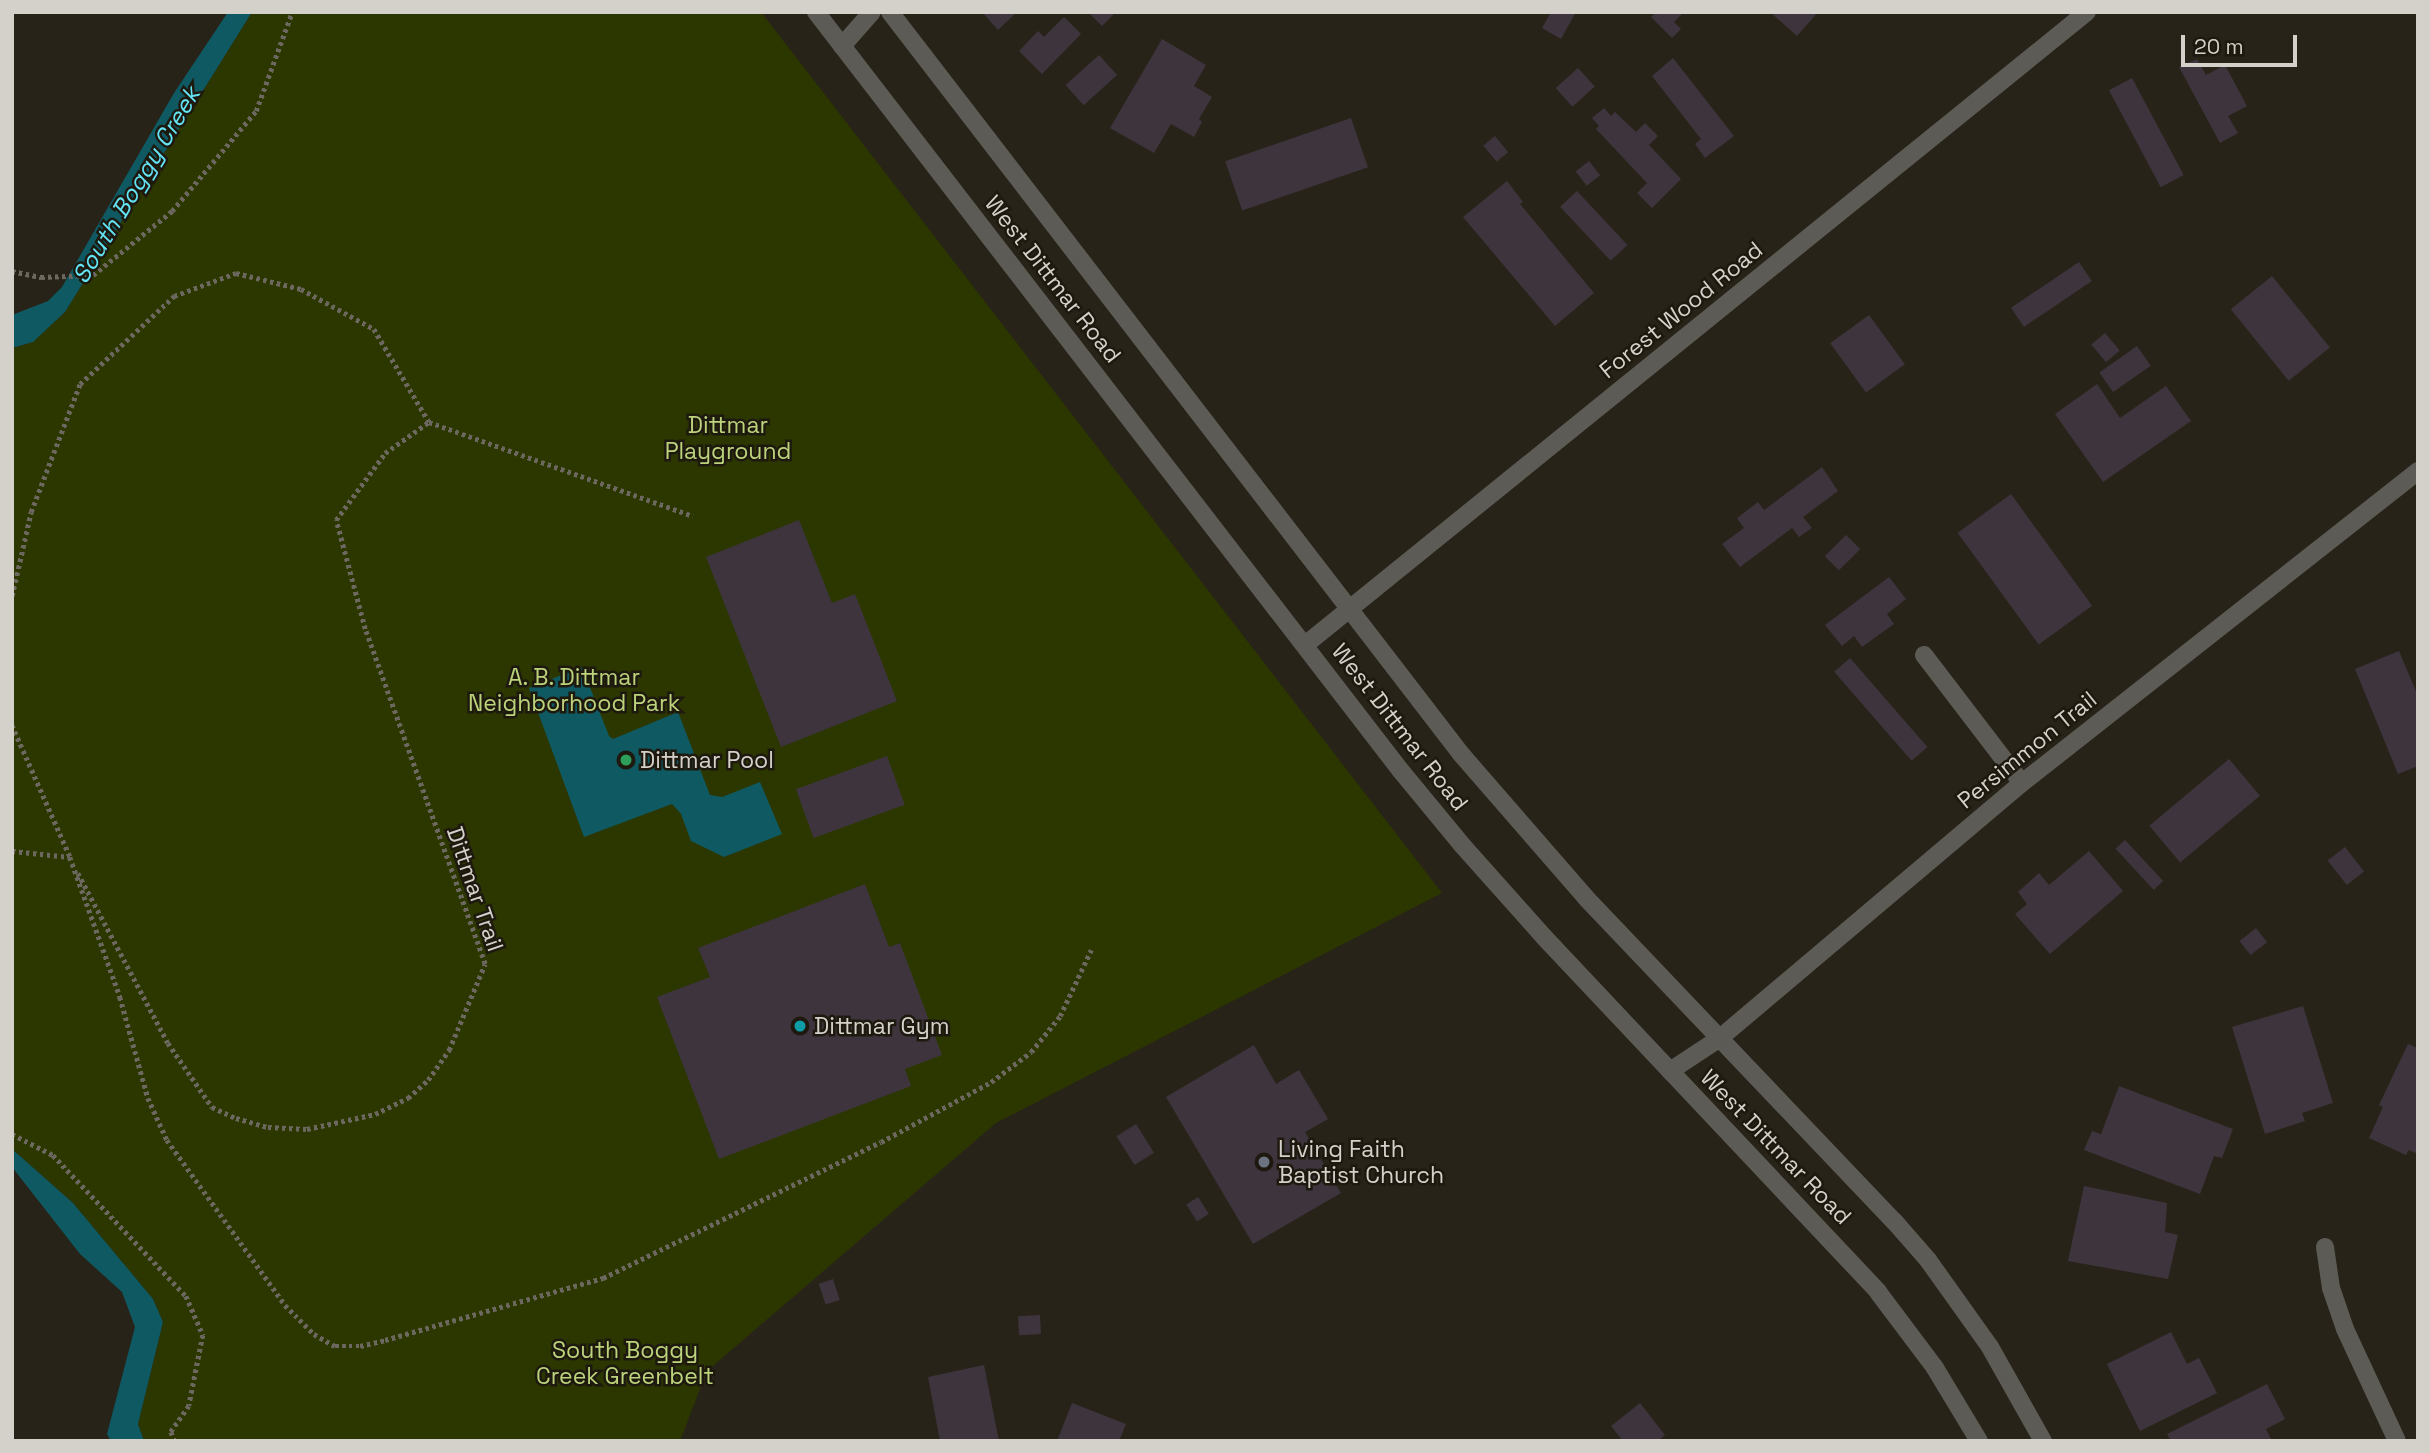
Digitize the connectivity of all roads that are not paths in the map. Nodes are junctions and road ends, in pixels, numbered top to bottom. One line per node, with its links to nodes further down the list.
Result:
1 (816, 12): 5 (street, West Dittmar Road)
2 (872, 12): 5 (street)
3 (890, 12): 7 (street, West Dittmar Road)
4 (2087, 12): 7 (street, Forest Wood Road)
5 (842, 46): 8 (street, West Dittmar Road)
6 (2418, 471): 10 (street, Persimmon Trail)
7 (1350, 611): 8 (street, Forest Wood Road); 11 (street, West Dittmar Road)
8 (1305, 645): 12 (street, West Dittmar Road)
9 (1924, 655): 10 (street)
10 (2022, 783): 11 (street, Persimmon Trail)
11 (1720, 1038): 12 (street, Persimmon Trail); 15 (street, West Dittmar Road)
12 (1670, 1071): 14 (street, West Dittmar Road)
13 (2325, 1247): 16 (street)
14 (1979, 1441)
15 (2043, 1441)
16 (2397, 1441)

